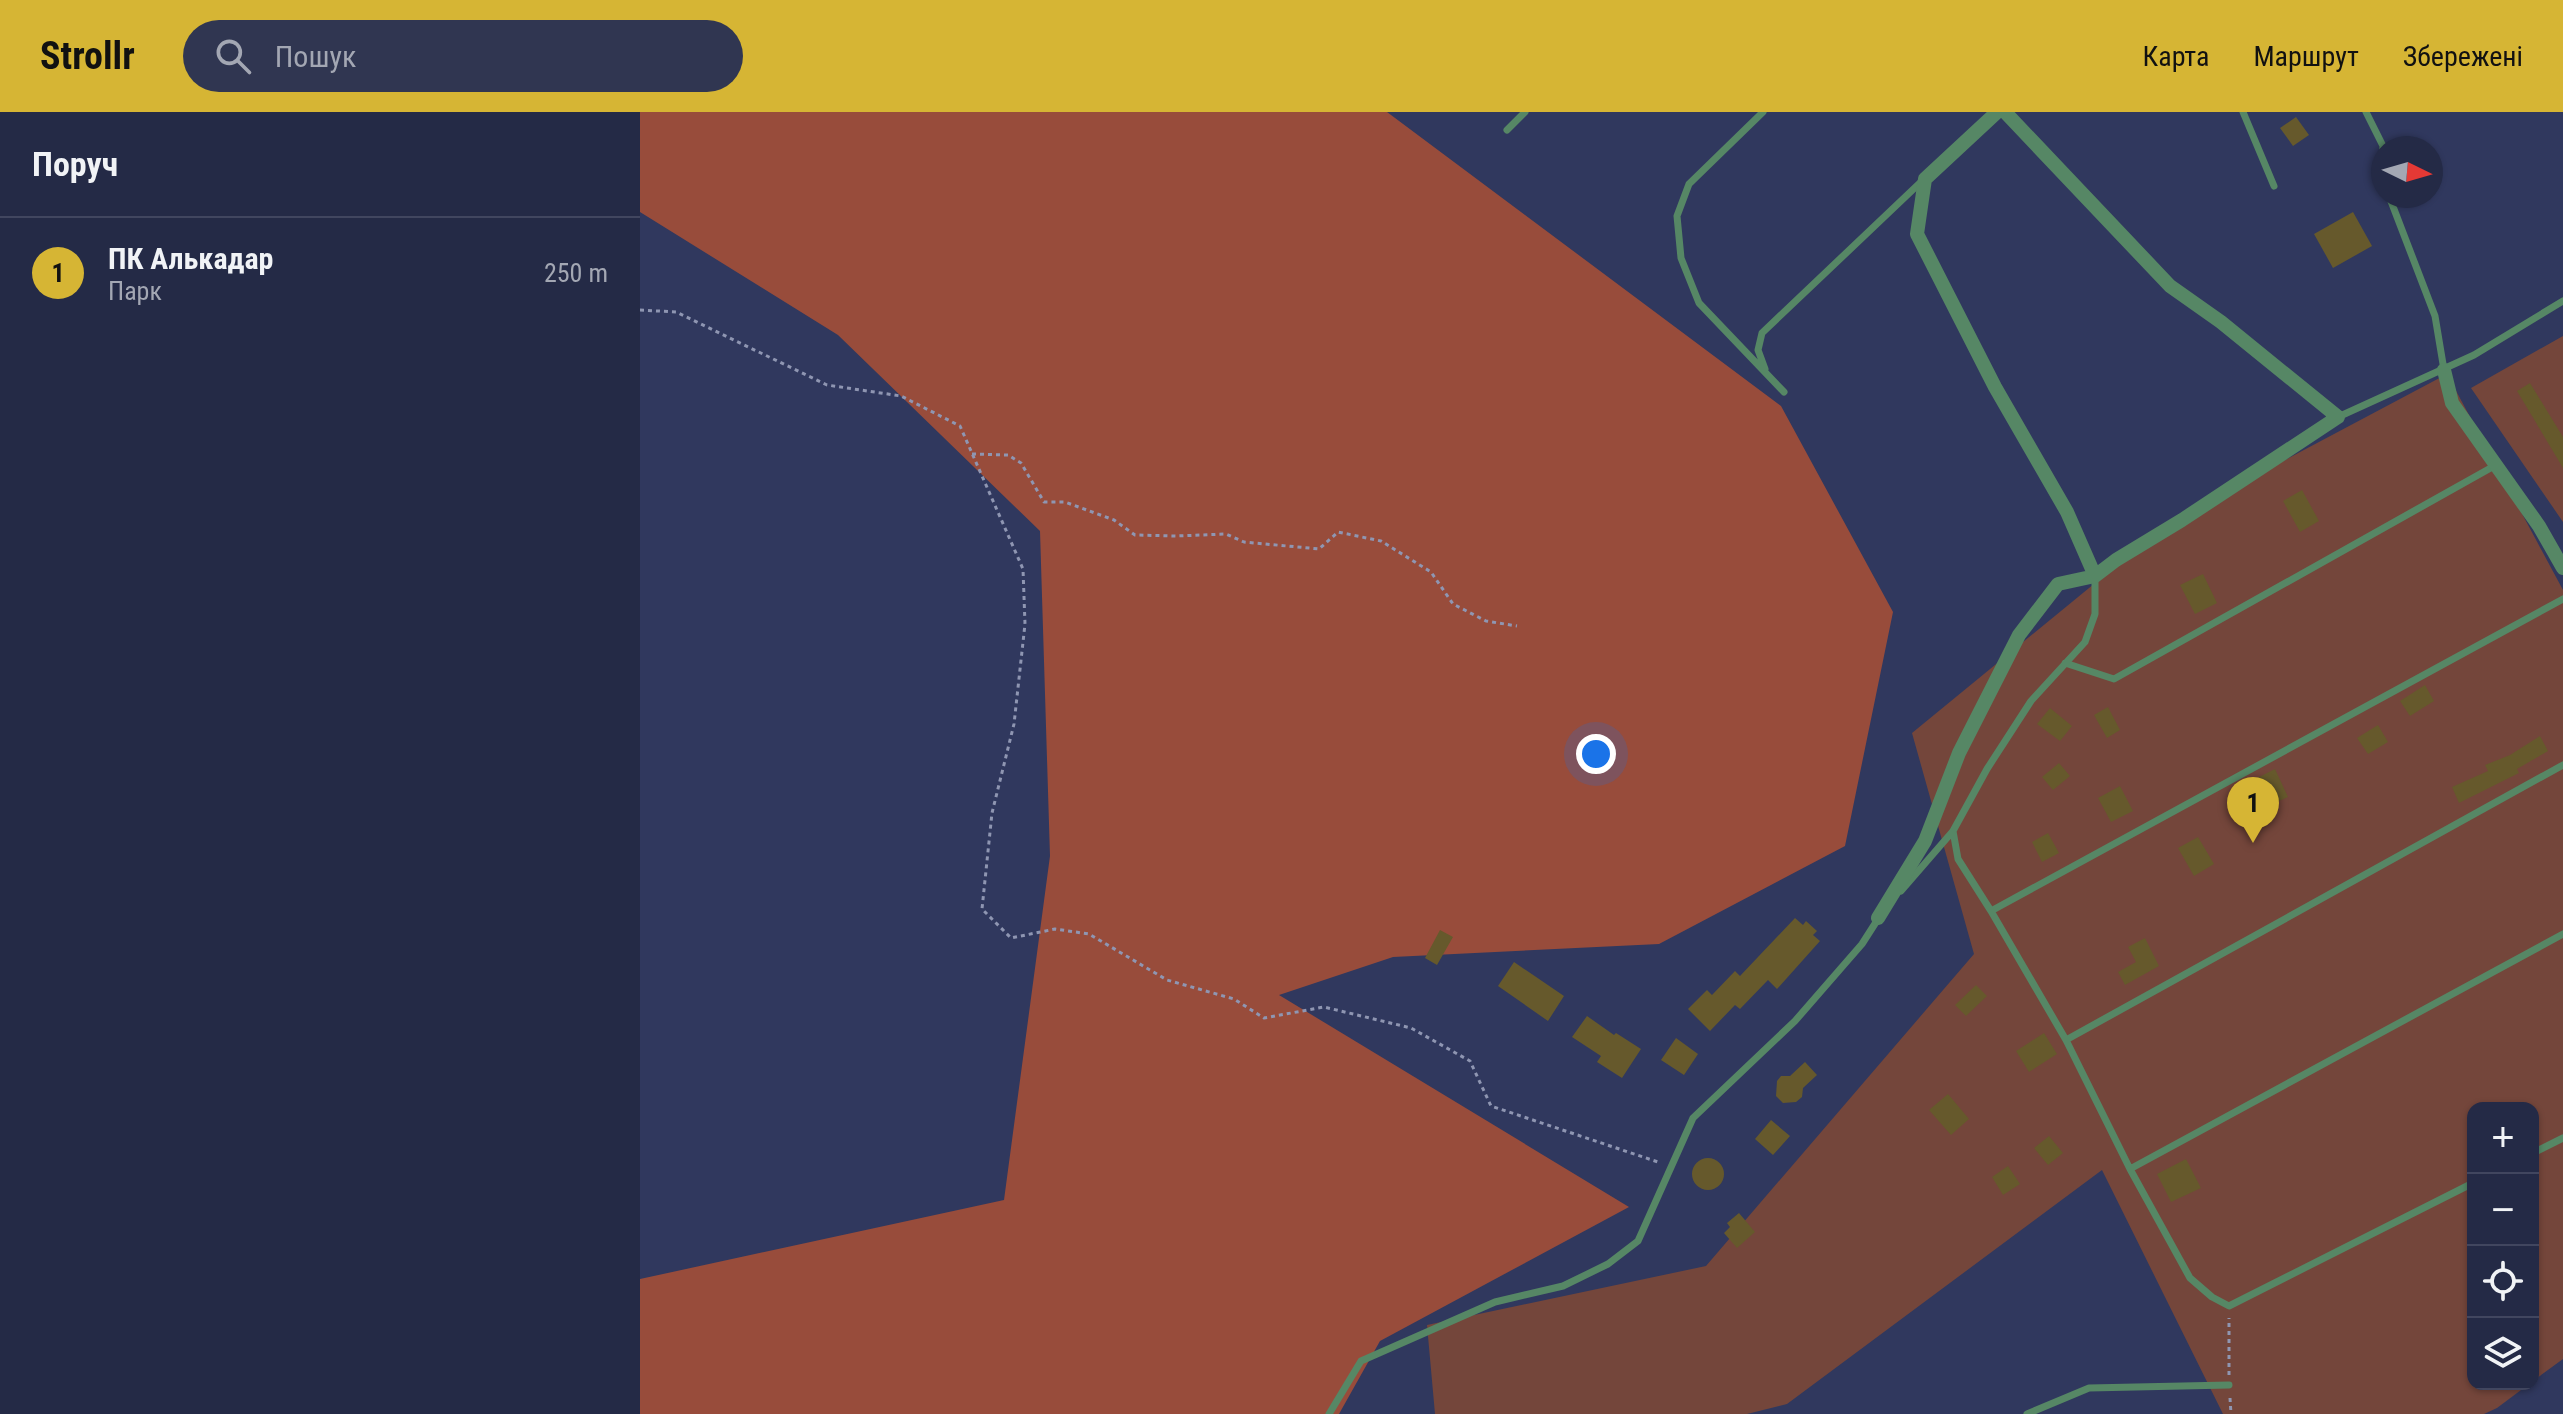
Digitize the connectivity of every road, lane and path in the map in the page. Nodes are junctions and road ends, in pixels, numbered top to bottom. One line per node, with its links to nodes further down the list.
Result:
1 (1525, 112): 6 (lane)
2 (1763, 112): 14 (lane)
3 (2243, 112): 9 (lane)
4 (2366, 112): 7 (lane)
5 (2000, 113): 8 (street); 16 (street)
6 (1507, 130)
7 (2378, 136)
8 (1925, 179): 14 (lane); 20 (street)
9 (2274, 186)
10 (2394, 208): 13 (lane)
11 (2563, 301): 13 (lane)
12 (640, 310): 17 (path)
13 (2444, 370): 16 (lane); 18 (street)
14 (1767, 373): 15 (lane)
15 (1784, 392)
16 (2338, 417): 20 (street)
17 (972, 454): 22 (path); 32 (path)
18 (2496, 465): 19 (street); 23 (lane)
19 (2563, 568)
20 (2095, 576): 23 (lane); 27 (street)
21 (2563, 599): 26 (lane)
22 (1517, 626)
23 (2065, 663): 25 (lane)
24 (2563, 765): 29 (lane)
25 (1953, 831): 26 (lane); 27 (lane)
26 (1991, 911): 29 (lane)
27 (1878, 918): 32 (lane)
28 (2563, 934): 33 (lane)
29 (2066, 1040): 33 (lane)
30 (2563, 1138): 31 (lane)
31 (2539, 1150)
32 (1670, 1166): 37 (lane)
33 (2130, 1169): 35 (lane)
34 (2467, 1186): 35 (lane)
35 (2229, 1306): 36 (path)
36 (2229, 1385): 38 (lane); 39 (path)
37 (1329, 1414)
38 (2027, 1414)
39 (2231, 1414)

